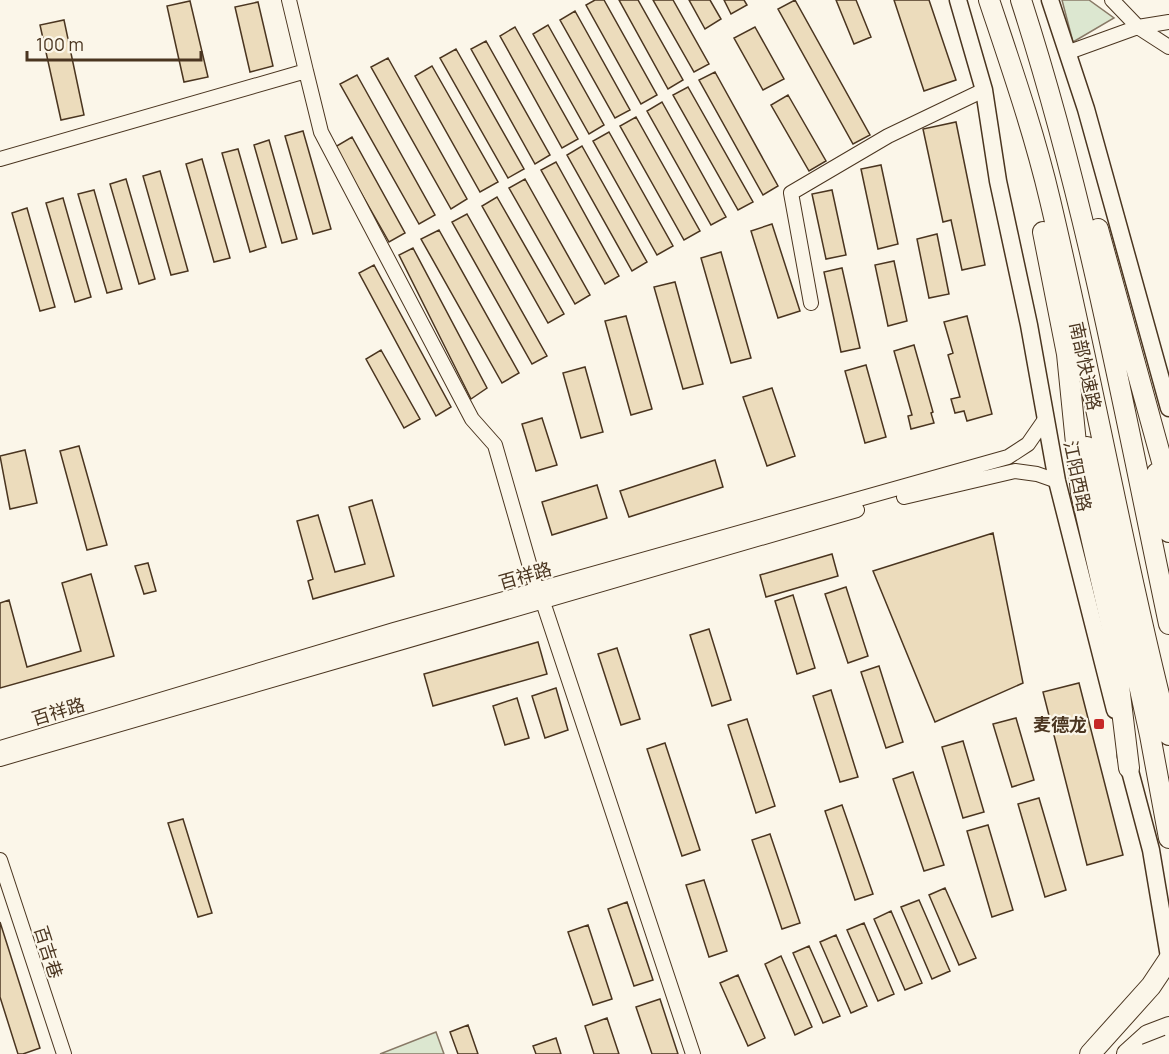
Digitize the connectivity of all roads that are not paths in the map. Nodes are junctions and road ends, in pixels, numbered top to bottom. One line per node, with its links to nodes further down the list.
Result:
1 (289, 0): 13 (street)
2 (958, 0): 14 (main road, 江阳西路)
3 (989, 0): 12 (highway, 南部快速路)
4 (1021, 0): 11 (highway, 南部快速路)
5 (1050, 0): 10 (main road)
6 (1112, 0): 8 (street)
7 (1169, 22): 8 (street)
8 (1138, 27): 9 (street); 10 (street)
9 (1169, 47)
10 (1069, 52): 19 (main road)
11 (1042, 64): 17 (highway); 25 (highway, 南部快速路)
12 (1013, 70): 18 (highway); 26 (highway, 南部快速路)
13 (306, 71): 15 (street); 24 (street)
14 (984, 90): 16 (street); 20 (main road, 江阳西路)
15 (0, 159)
16 (811, 303)
17 (1126, 325): 22 (highway); 23 (highway)
18 (1067, 354): 26 (highway); 29 (highway)
19 (1169, 408)
20 (1046, 418): 21 (main road, 江阳西路); 24 (street, 百祥路)
21 (1058, 481): 24 (street, 百祥路); 29 (main road, 江阳西路)
22 (1169, 487)
23 (1169, 532)
24 (540, 596): 27 (street, 百祥路); 28 (street, 百祥路); 37 (street)
25 (1169, 624)
26 (1160, 735): 30 (highway); 31 (highway)
27 (0, 748)
28 (0, 759)
29 (1129, 768): 33 (main road, 江阳西路)
30 (1169, 808)
31 (1169, 838)
32 (0, 860): 36 (street, 百吉巷)
33 (1169, 958): 38 (highway)
34 (1169, 1028): 39 (highway); 41 (highway)
35 (1169, 1045): 40 (highway, bridge)
36 (64, 1054)
37 (693, 1054)
38 (1090, 1054)
39 (1127, 1054)
40 (1146, 1054)
41 (1154, 1054)

